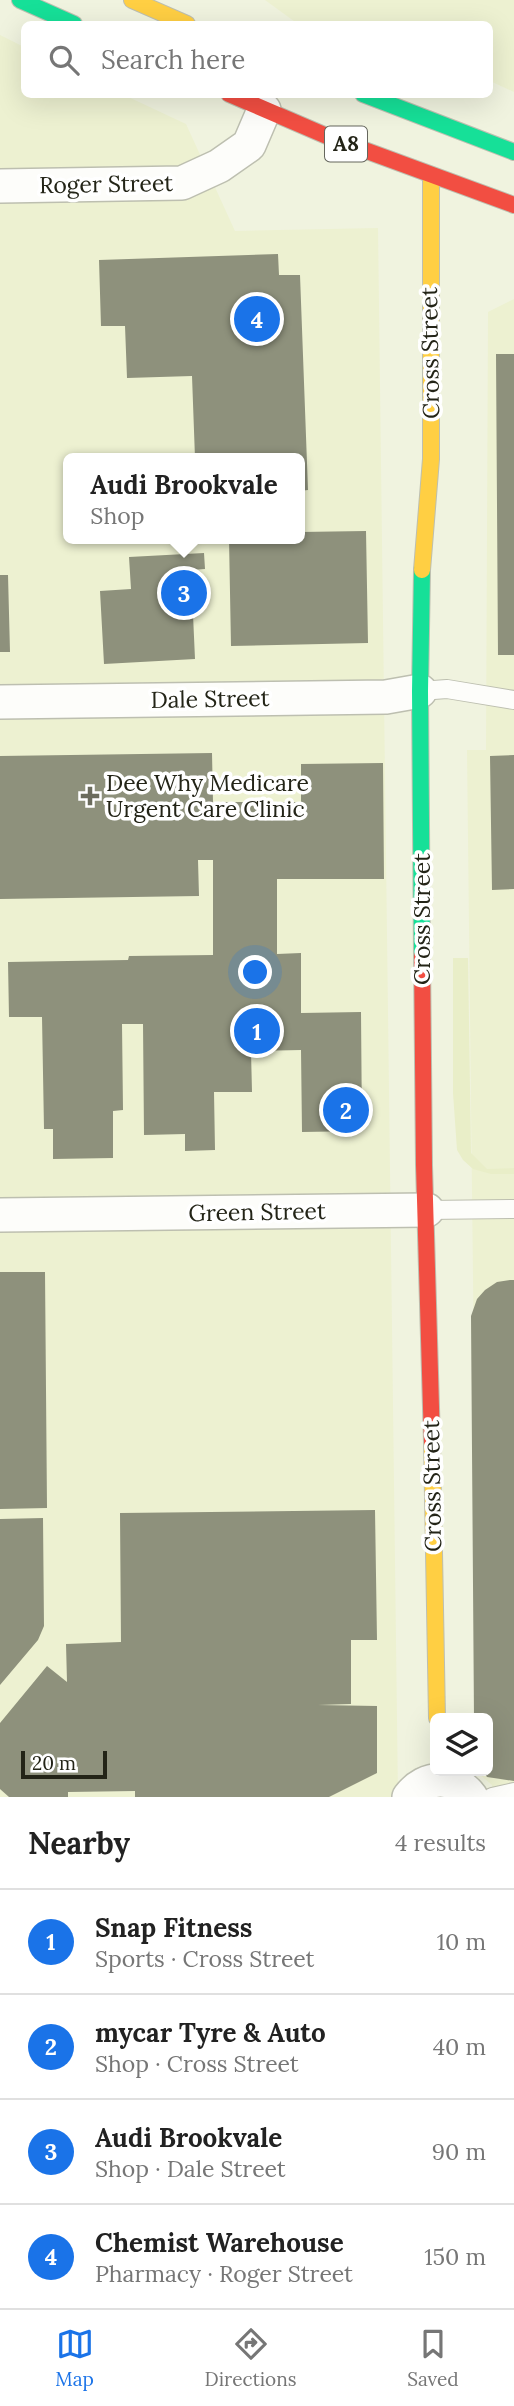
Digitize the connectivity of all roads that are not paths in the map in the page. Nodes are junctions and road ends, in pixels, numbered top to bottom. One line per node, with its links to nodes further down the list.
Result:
1 (20, 0): 3 (main road)
2 (132, 0): 4 (main road)
3 (67, 21)
4 (180, 21)
5 (238, 98): 7 (main road, A8)
6 (372, 98): 8 (main road, A8)
7 (264, 110): 9 (main road, A8); 10 (street, Roger Street)
8 (514, 152)
9 (431, 168): 11 (main road, A8); 12 (main road, Cross Street)
10 (0, 186)
11 (514, 205)
12 (420, 691): 13 (lane); 14 (street, Dale Street); 16 (main road, Cross Street)
13 (514, 700)
14 (0, 702)
15 (514, 1209): 16 (lane, Green Street)
16 (427, 1210): 17 (street, Green Street); 18 (main road, Cross Street)
17 (0, 1215)
18 (437, 1713)
19 (436, 1776): 22 (street)
20 (440, 1776): 23 (street)
21 (514, 1792): 24 (lane)
22 (409, 1797)
23 (471, 1797)
24 (492, 1797)

